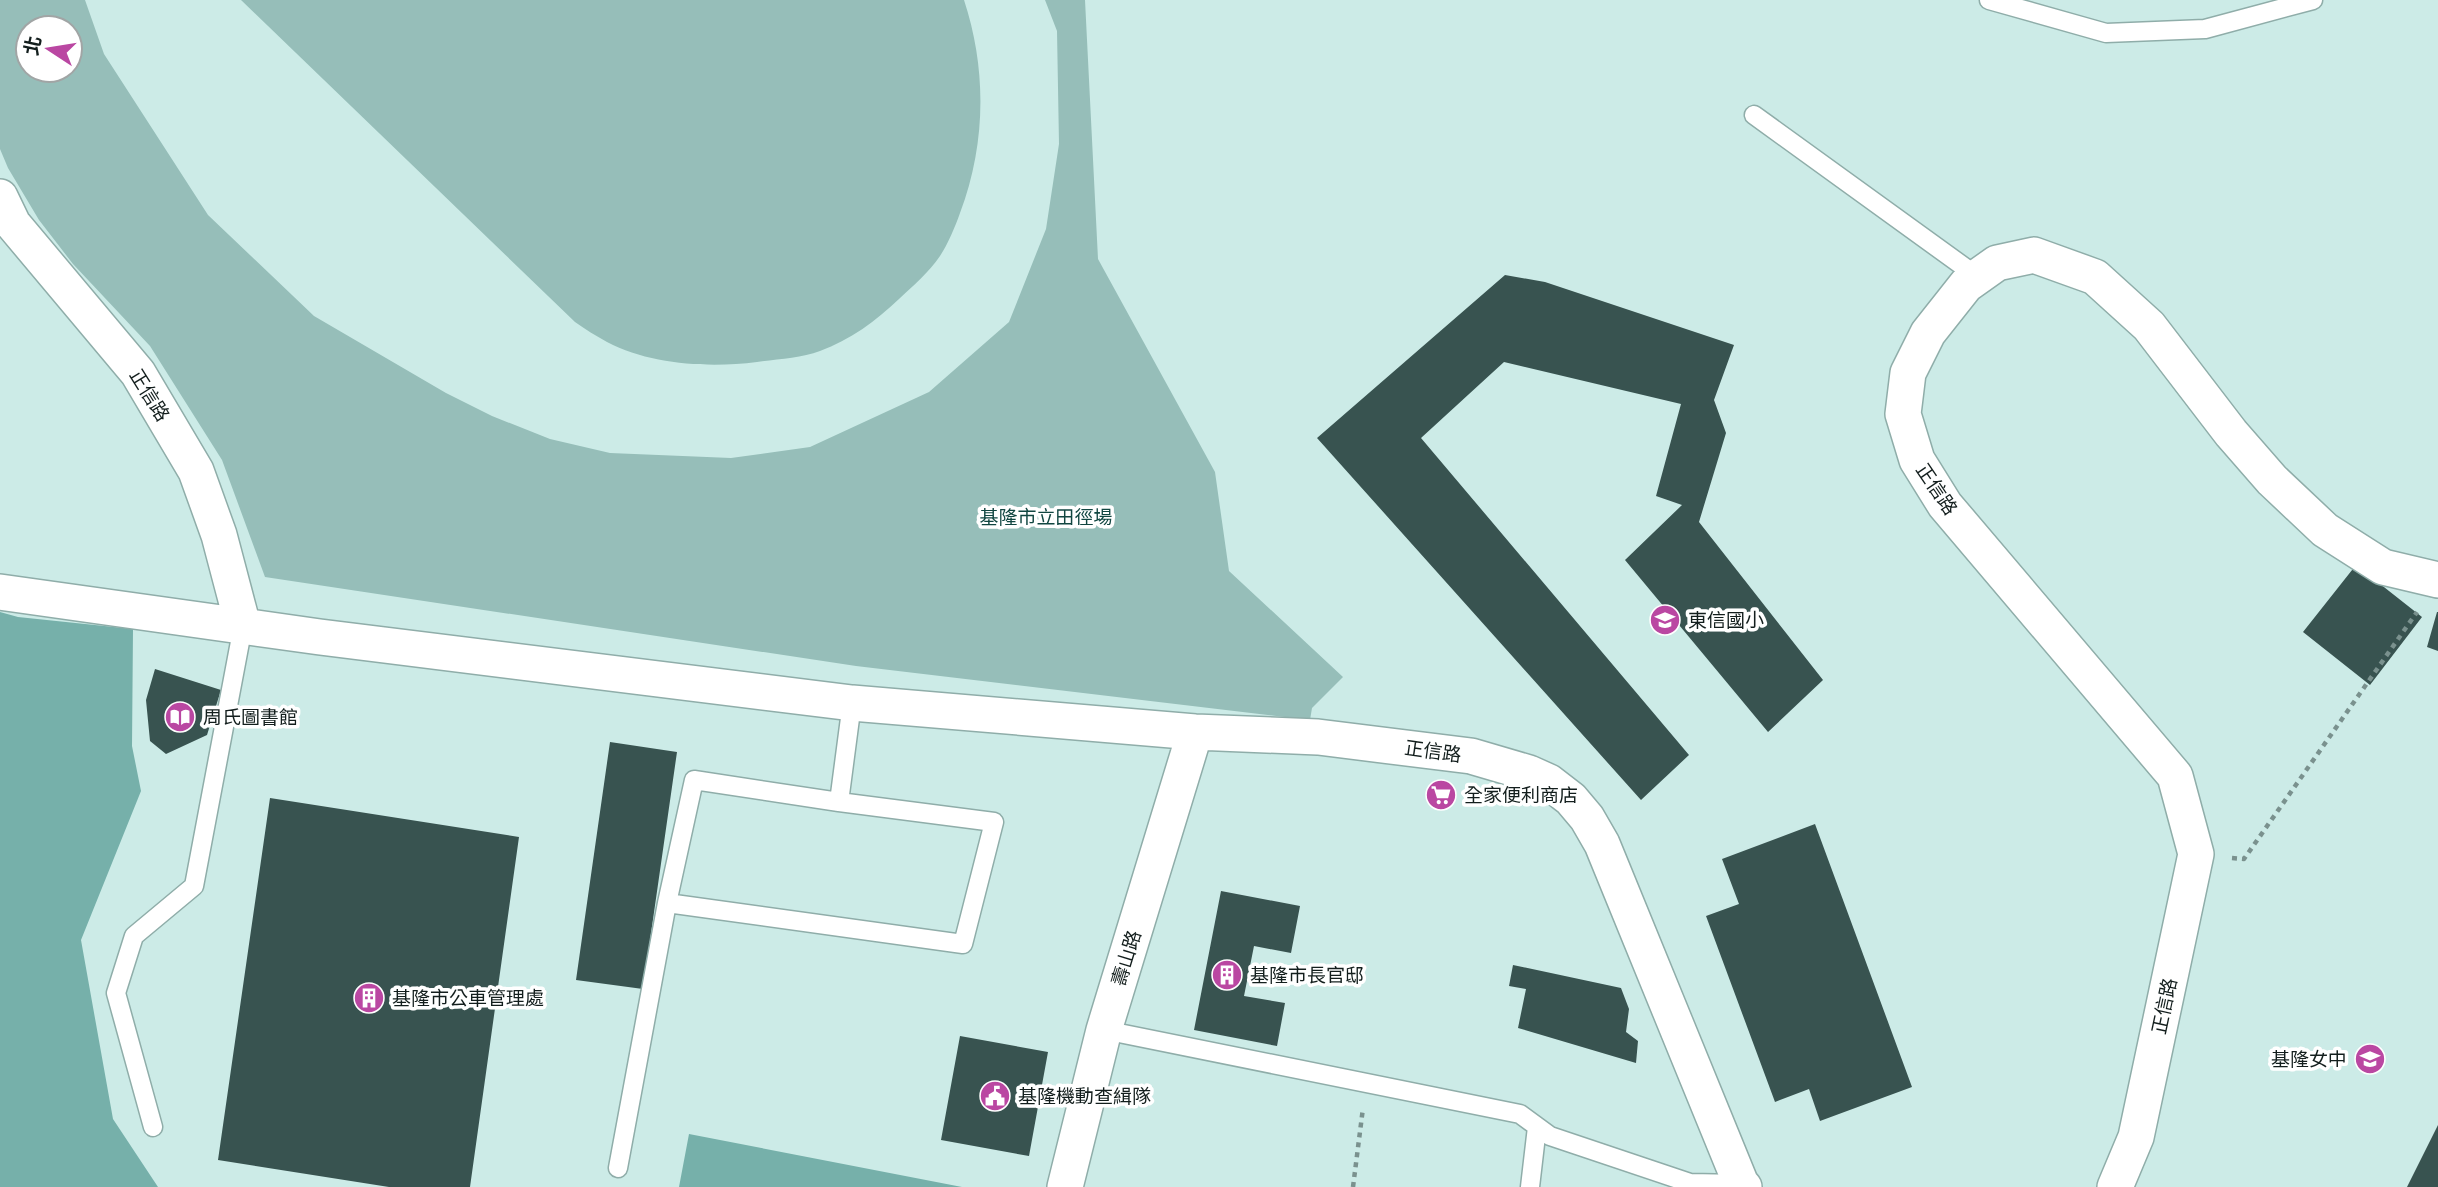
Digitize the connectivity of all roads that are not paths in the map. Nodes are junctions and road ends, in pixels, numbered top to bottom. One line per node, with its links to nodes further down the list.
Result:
1 (1989, 0): 2 (lane)
2 (2313, 0)
3 (1754, 115): 5 (lane)
4 (0, 197): 8 (street, 正信路)
5 (1978, 277): 7 (street, 正信路); 21 (street, 正信路)
6 (0, 592): 8 (street, 正信路)
7 (2430, 593)
8 (243, 626): 9 (street, 正信路); 14 (lane)
9 (852, 703): 10 (street, 正信路); 11 (lane)
10 (1195, 732): 13 (street, 壽山路); 18 (street, 正信路)
11 (839, 803): 12 (lane); 12 (lane)
12 (667, 904): 16 (lane)
13 (1104, 1030): 15 (lane); 19 (street, 壽山路)
14 (153, 1127)
15 (1537, 1127): 17 (lane); 20 (lane)
16 (618, 1168)
17 (1687, 1185): 18 (lane)
18 (1742, 1186)
19 (1065, 1187)
20 (1530, 1187)
21 (2115, 1187)

